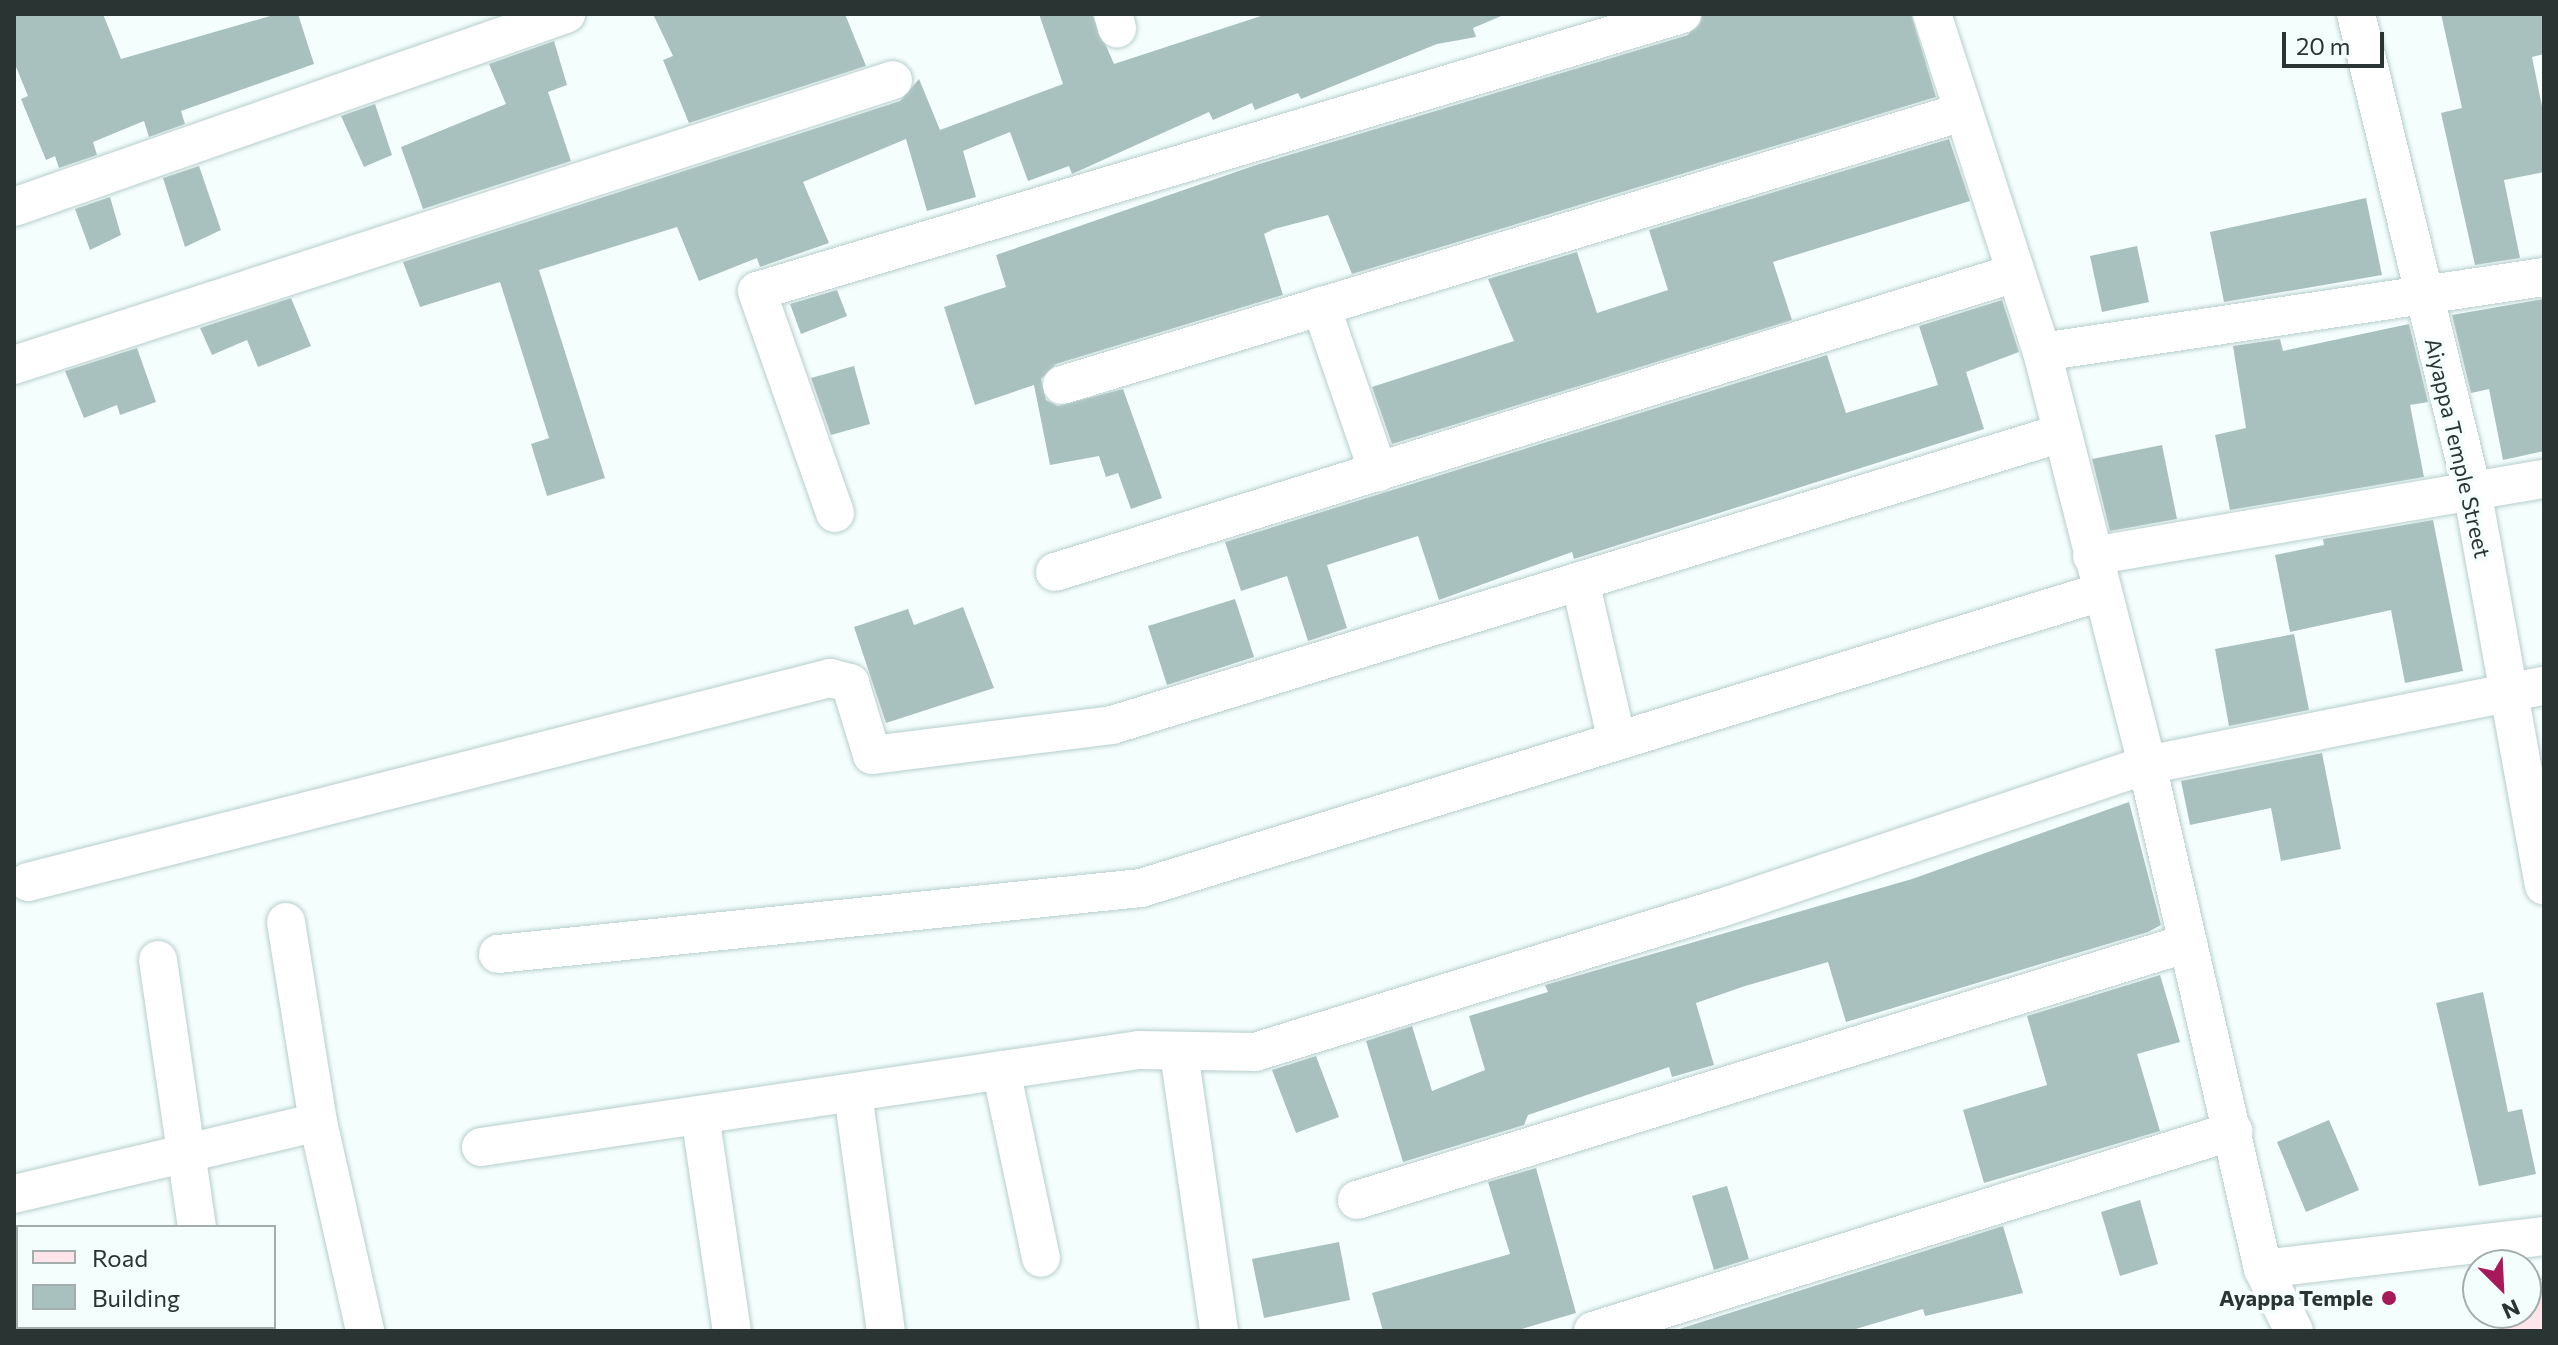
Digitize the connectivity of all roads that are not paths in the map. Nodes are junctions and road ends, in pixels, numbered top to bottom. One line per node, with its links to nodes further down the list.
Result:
1 (566, 14): 7 (street)
2 (1682, 14): 19 (street)
3 (1932, 14): 6 (street)
4 (2356, 14): 10 (street, Aiyappa Temple Street)
5 (893, 80): 13 (street)
6 (1962, 112): 8 (street); 11 (street)
7 (14, 207)
8 (2015, 273): 12 (street); 16 (street)
9 (2544, 277): 10 (street)
10 (2423, 296): 12 (street); 18 (street, Aiyappa Temple Street)
11 (1321, 306): 14 (street); 16 (street)
12 (2042, 352): 15 (street)
13 (14, 365)
14 (1062, 385)
15 (2062, 433): 21 (street); 22 (street)
16 (1378, 472): 20 (street)
17 (2544, 479): 18 (street)
18 (2472, 490): 21 (street); 23 (street, Aiyappa Temple Street)
19 (835, 513)
20 (1055, 572)
21 (2097, 574): 24 (street); 25 (street)
22 (1580, 581): 24 (street); 26 (street)
23 (2526, 689): 25 (street); 27 (street, Aiyappa Temple Street)
24 (1617, 741): 30 (street)
25 (2147, 765): 29 (street); 32 (street)
26 (28, 882)
27 (2544, 885)
28 (286, 922): 36 (street)
29 (2188, 943): 37 (street); 41 (street)
30 (498, 954)
31 (158, 960): 39 (street)
32 (1179, 1053): 33 (street); 50 (street)
33 (1001, 1070): 34 (street); 44 (street)
34 (853, 1094): 35 (street); 49 (street)
35 (700, 1115): 38 (street); 48 (street)
36 (318, 1122): 39 (street); 47 (street)
37 (2233, 1131): 45 (street); 51 (street)
38 (481, 1147)
39 (184, 1153): 40 (street); 42 (street)
40 (14, 1194)
41 (1357, 1200)
42 (197, 1225)
43 (2544, 1236): 45 (street)
44 (1041, 1258)
45 (2263, 1269): 52 (street)
46 (2544, 1301): 53 (street)
47 (365, 1331)
48 (732, 1331)
49 (886, 1331)
50 (1219, 1331)
51 (1593, 1331)
52 (2294, 1331)
53 (2520, 1331)

